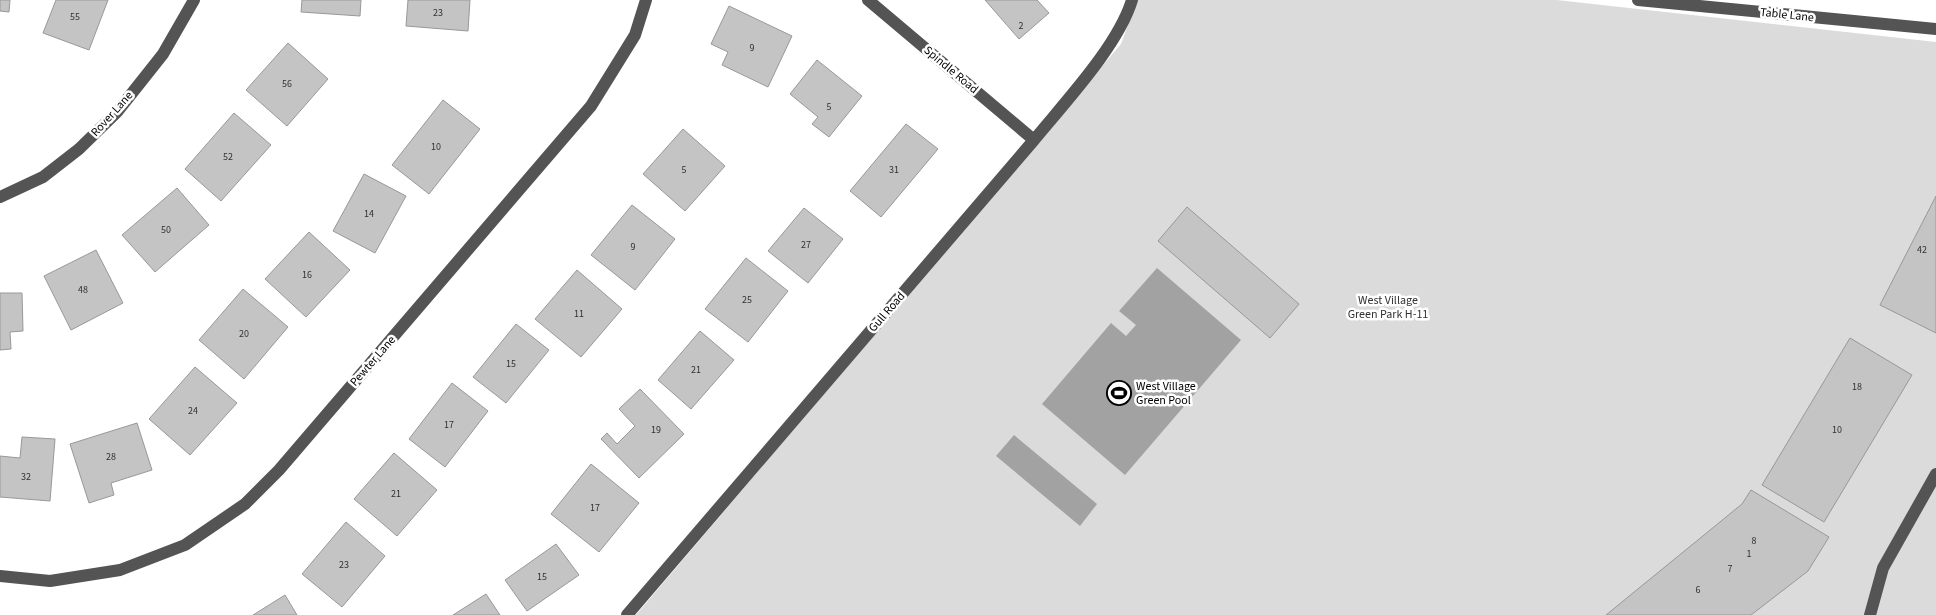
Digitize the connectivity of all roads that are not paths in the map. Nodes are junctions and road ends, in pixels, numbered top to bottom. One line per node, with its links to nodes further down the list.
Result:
1 (194, 0): 8 (street, Rover Lane)
2 (646, 0): 10 (street, Pewter Lane)
3 (868, 0): 7 (street, Spindle Road)
4 (1132, 0): 7 (street, Gull Road)
5 (1638, 0): 6 (street, Table Lane)
6 (1936, 29)
7 (1034, 140): 11 (street, Gull Road)
8 (0, 196)
9 (1936, 474): 12 (street)
10 (0, 576)
11 (627, 615)
12 (1870, 615)

